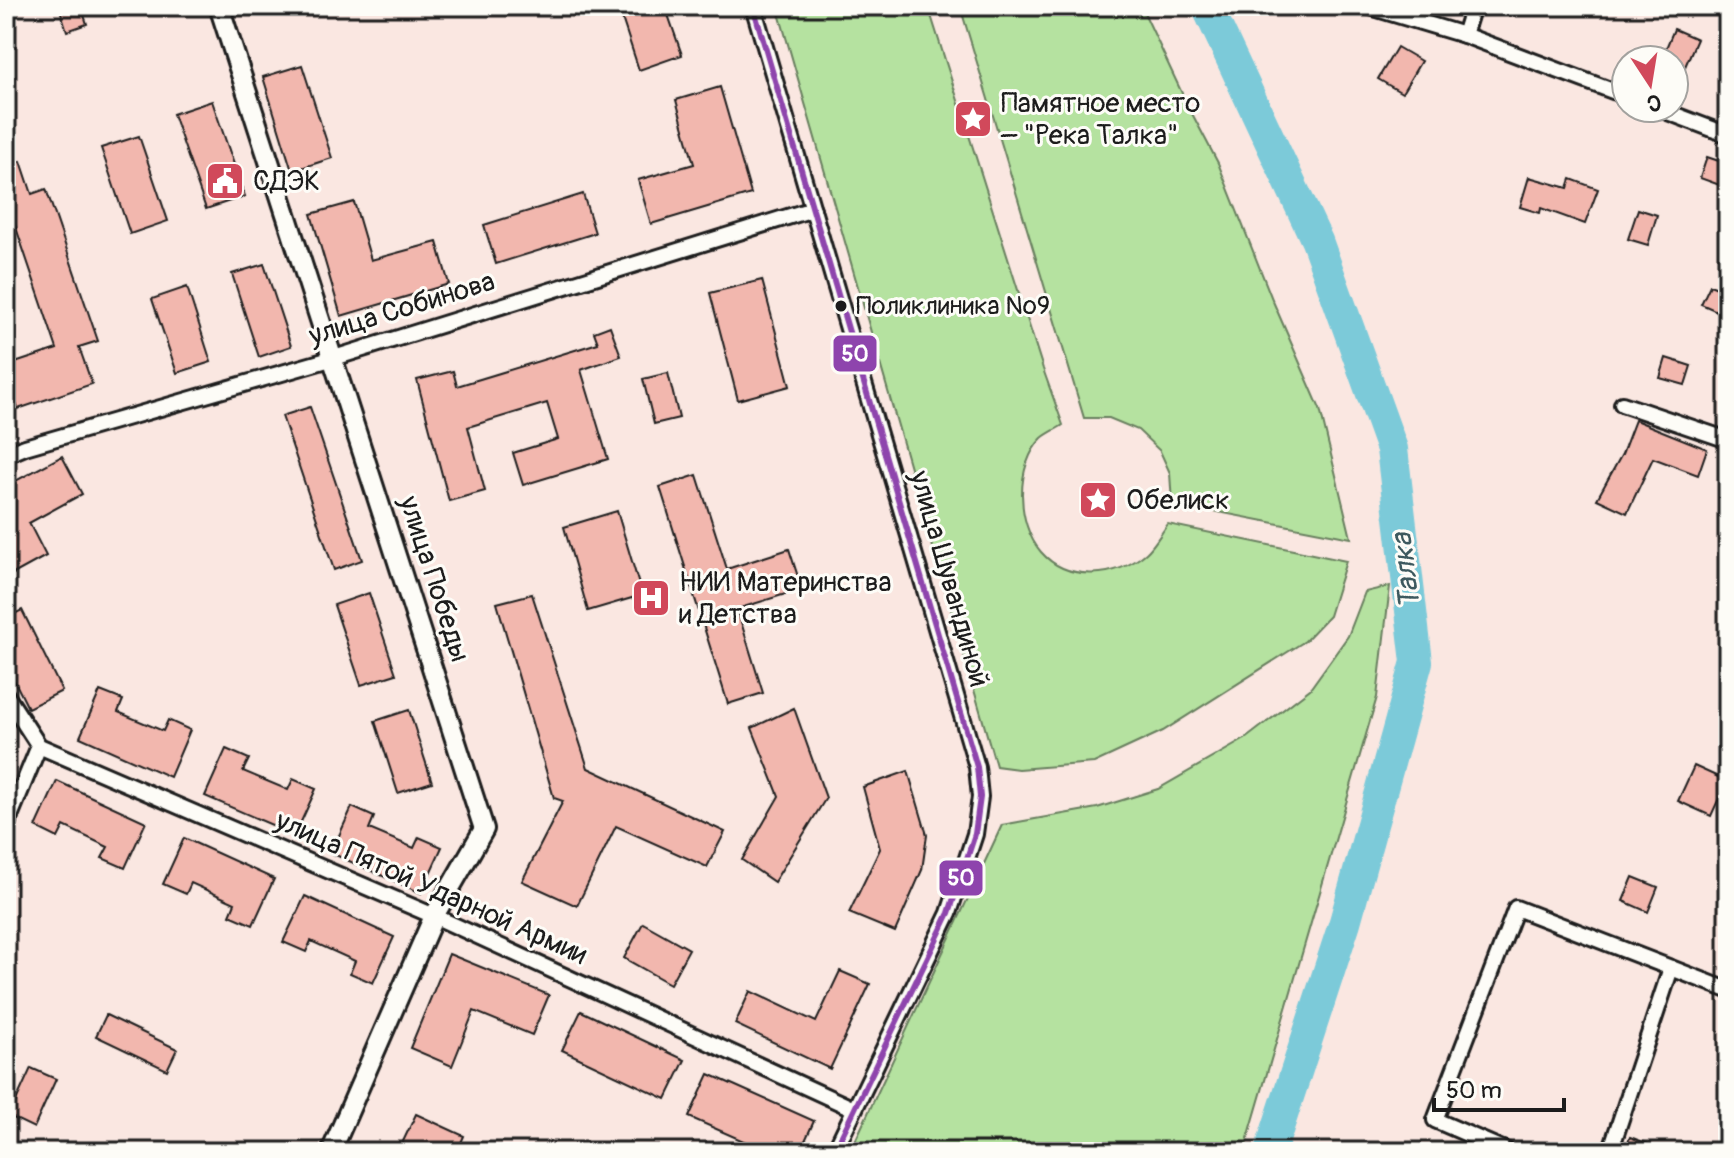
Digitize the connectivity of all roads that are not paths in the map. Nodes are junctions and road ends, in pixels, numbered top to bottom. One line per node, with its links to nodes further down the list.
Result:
1 (219, 6): 10 (street, улица Победы)
2 (753, 6): 9 (street, улица Шувандиной)
3 (1367, 6): 5 (street)
4 (1473, 6): 5 (street)
5 (1464, 35): 6 (street)
6 (1610, 90)
7 (1690, 121): 8 (street)
8 (1728, 135)
9 (813, 209): 10 (street, улица Собинова); 20 (street, улица Шувандиной)
10 (334, 358): 13 (street, улица Собинова); 17 (street, улица Победы)
11 (1622, 404): 12 (street)
12 (1728, 440)
13 (6, 455)
14 (6, 695): 15 (street)
15 (39, 746): 16 (street); 17 (street, улица Пятой Ударной Армии)
16 (6, 826)
17 (434, 916): 20 (street, улица Пятой Ударной Армии); 21 (street, улица Победы)
18 (1671, 968): 19 (street); 23 (street); 24 (street)
19 (1728, 990)
20 (854, 1109): 22 (street, улица Шувандиной)
21 (331, 1152)
22 (834, 1152)
23 (1509, 1152)
24 (1610, 1152)

